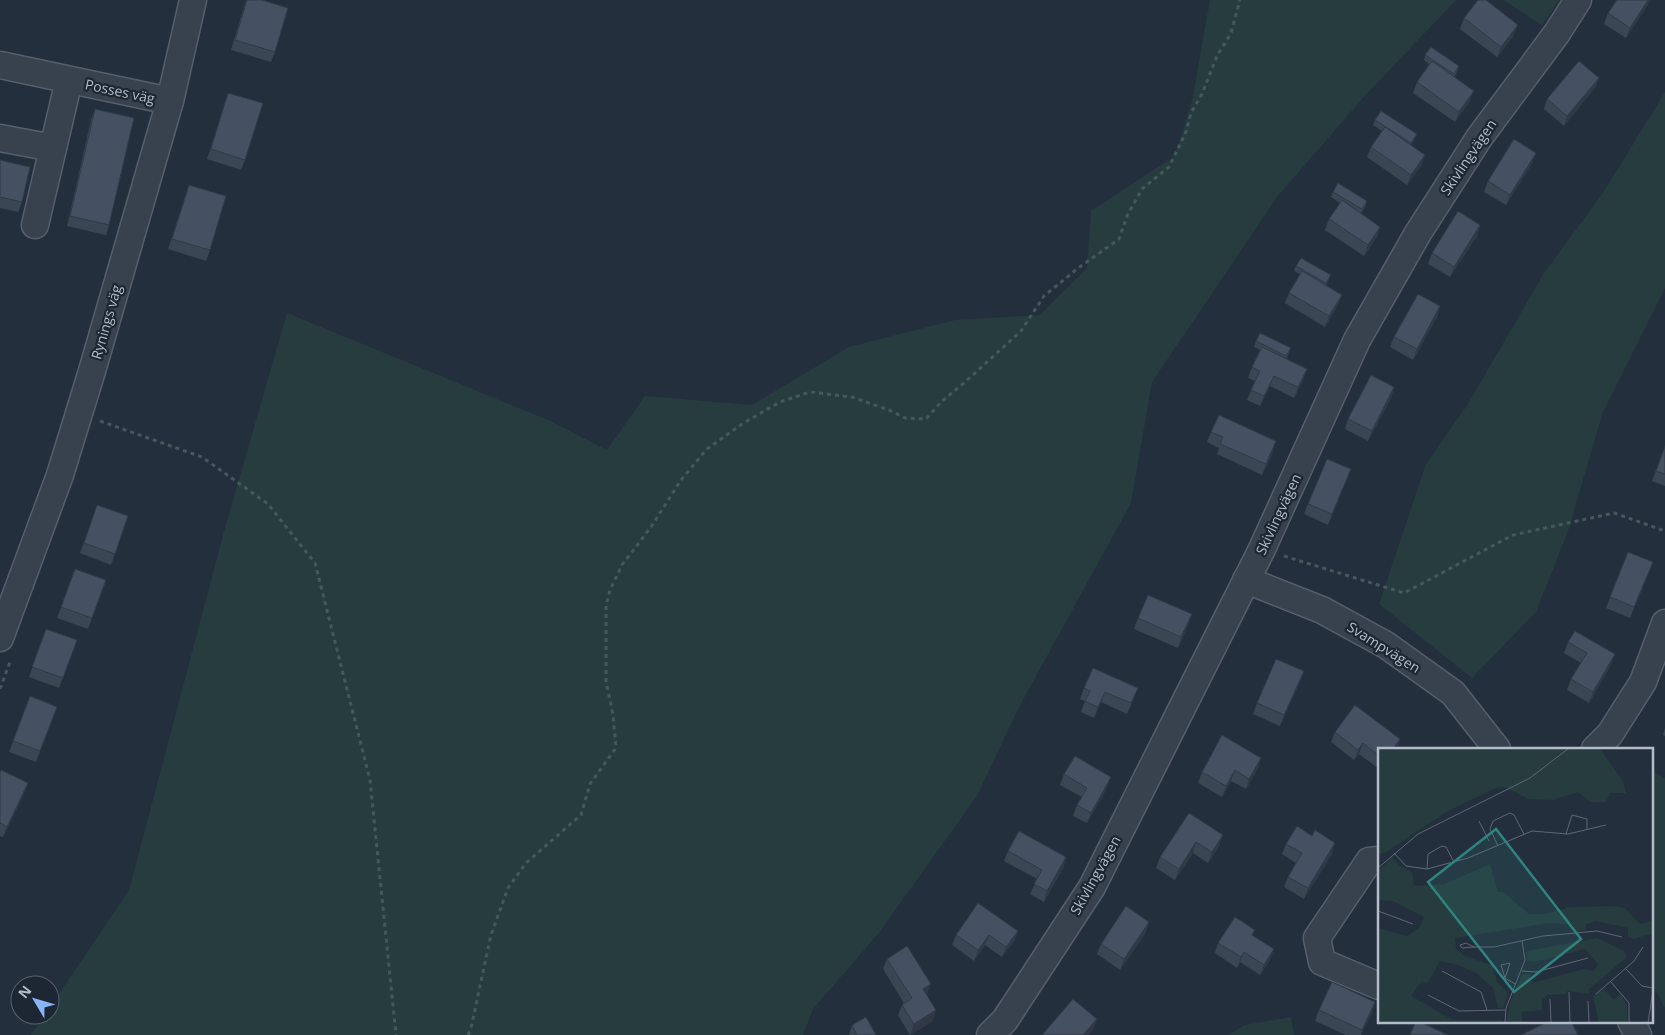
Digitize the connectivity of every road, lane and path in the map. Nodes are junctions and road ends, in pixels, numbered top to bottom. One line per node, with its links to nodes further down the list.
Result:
1 (193, 0): 6 (street, Rynings väg)
2 (1240, 0): 22 (path)
3 (1578, 0): 12 (street, Skivlingvägen)
4 (0, 65): 5 (street, Posses väg)
5 (69, 80): 6 (street, Posses väg); 8 (street, Posses väg)
6 (170, 102): 15 (street, Rynings väg)
7 (0, 138): 8 (street)
8 (54, 148): 9 (street, Posses väg)
9 (35, 225)
10 (99, 421): 21 (path)
11 (1665, 531): 12 (path)
12 (1262, 549): 13 (street, Skivlingvägen)
13 (1246, 580): 16 (street, Svampvägen); 23 (street, Skivlingvägen)
14 (1665, 623): 17 (street)
15 (0, 638)
16 (1496, 748)
17 (1596, 748)
18 (1378, 860): 19 (street)
19 (1378, 986)
20 (1632, 1022): 24 (street)
21 (396, 1035)
22 (468, 1035)
23 (990, 1035)
24 (1638, 1035)

